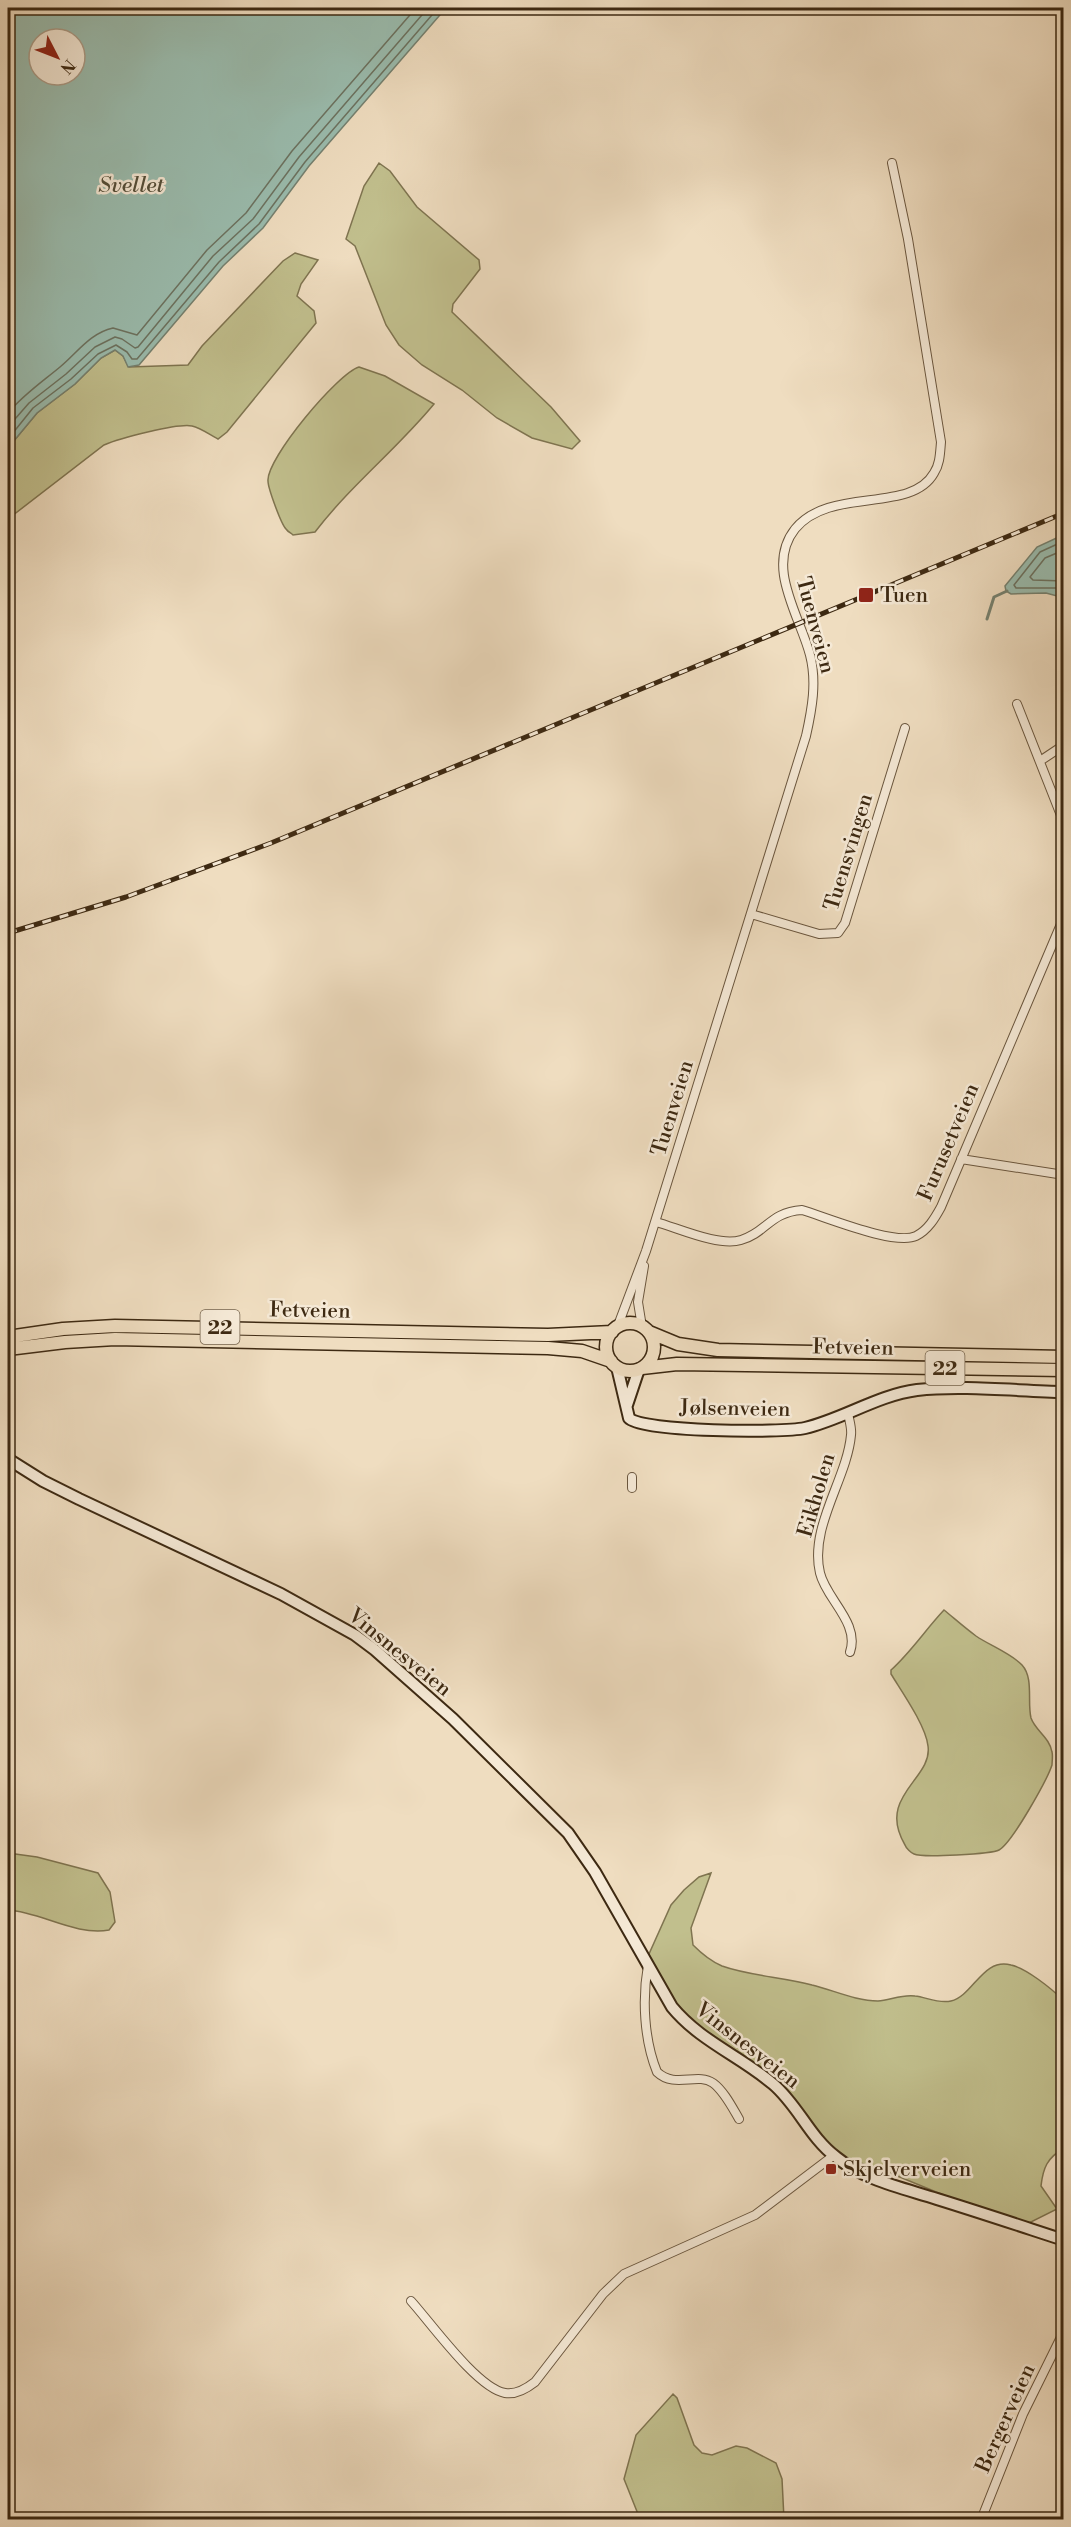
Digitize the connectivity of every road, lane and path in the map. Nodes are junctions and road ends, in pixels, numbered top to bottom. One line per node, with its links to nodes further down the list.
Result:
1 (892, 163): 7 (street, Tuenveien)
2 (1017, 704): 5 (street)
3 (905, 728): 7 (street, Tuensvingen)
4 (1064, 745): 5 (street)
5 (1040, 761): 6 (street)
6 (1064, 823)
7 (751, 914): 11 (street, Tuenveien)
8 (1064, 917): 9 (street, Furusetveien)
9 (962, 1159): 10 (street); 11 (street, Furusetveien)
10 (1064, 1174)
11 (656, 1222): 12 (street, Tuenveien)
12 (646, 1251): 13 (street, Tuenveien); 14 (street, Tuenveien)
13 (646, 1329): 14 (highway, 22); 17 (highway, Fetveien / 22); 19 (highway)
14 (615, 1330): 15 (highway, Fetveien / 22); 18 (highway)
15 (8, 1337)
16 (8, 1349): 18 (highway, Fetveien / 22)
17 (1064, 1357)
18 (614, 1364): 19 (highway, 22); 22 (main road)
19 (641, 1369): 20 (highway, Fetveien / 22); 22 (main road)
20 (1064, 1370)
21 (1064, 1392): 23 (main road, Jølsenveien)
22 (626, 1408): 23 (main road, Jølsenveien)
23 (848, 1413): 27 (street, Eikholen)
24 (8, 1459): 28 (main road, Vinsnesveien)
25 (632, 1477): 26 (street)
26 (632, 1488)
27 (850, 1652)
28 (648, 1965): 29 (street); 30 (main road, Vinsnesveien)
29 (739, 2118)
30 (833, 2156): 31 (main road, Vinsnesveien); 32 (street)
31 (1064, 2240)
32 (411, 2301)
33 (1064, 2331): 34 (street, Bergerveien)
34 (981, 2520)

